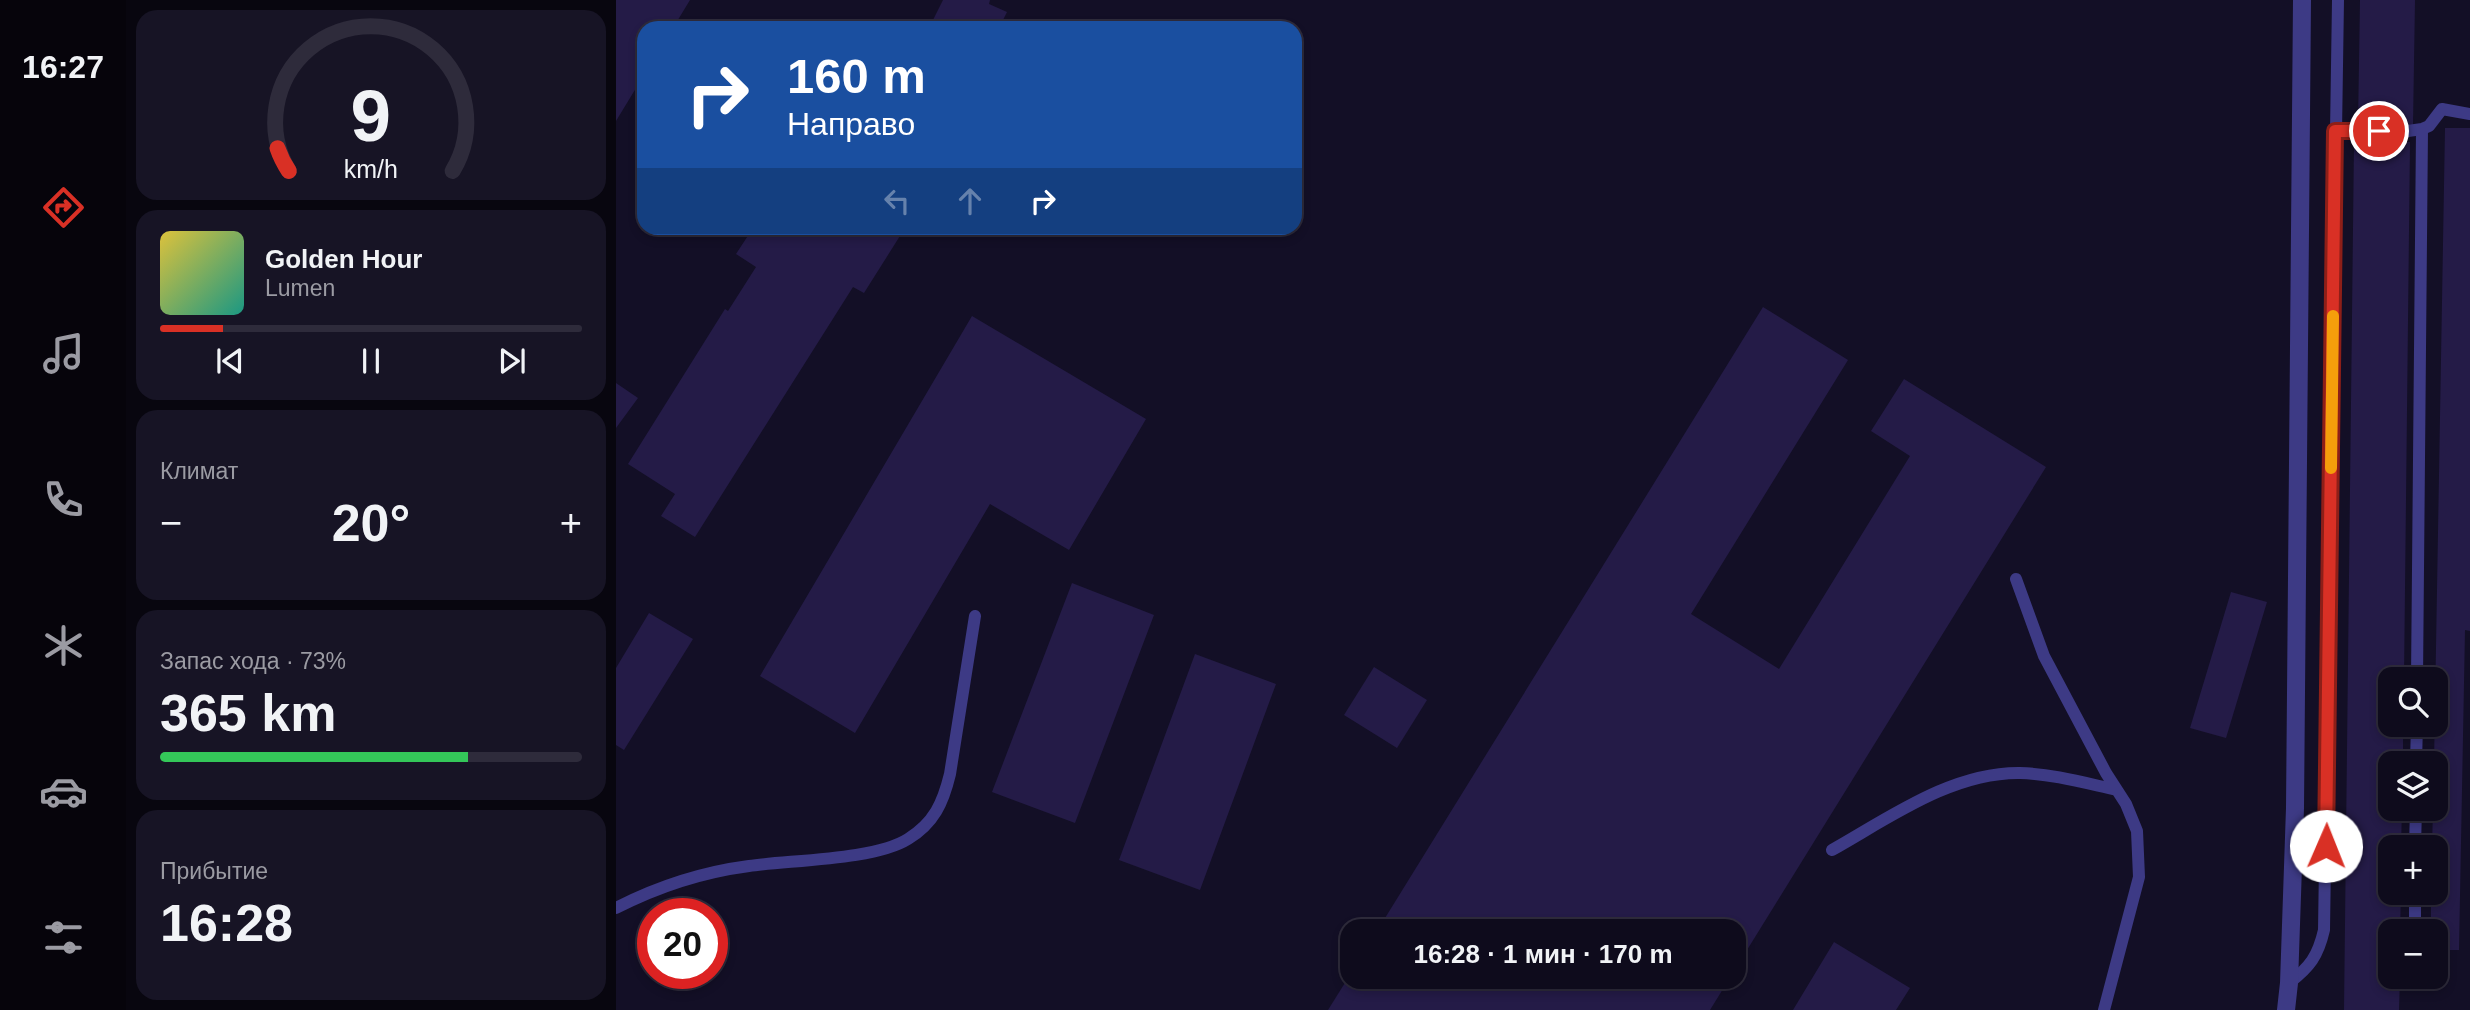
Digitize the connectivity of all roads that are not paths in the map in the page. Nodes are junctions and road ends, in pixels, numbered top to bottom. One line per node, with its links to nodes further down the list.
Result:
1 (2302, 0): 12 (street)
2 (2338, 0): 5 (lane)
3 (2470, 114): 4 (lane)
4 (2422, 129): 5 (lane); 8 (lane)
5 (2335, 131): 12 (lane)
6 (2016, 579): 9 (lane)
7 (975, 616): 11 (lane)
8 (2417, 667)
9 (2117, 790): 10 (lane); 13 (lane)
10 (1832, 850)
11 (616, 908)
12 (2289, 983): 14 (street)
13 (2104, 1010)
14 (2286, 1010)

